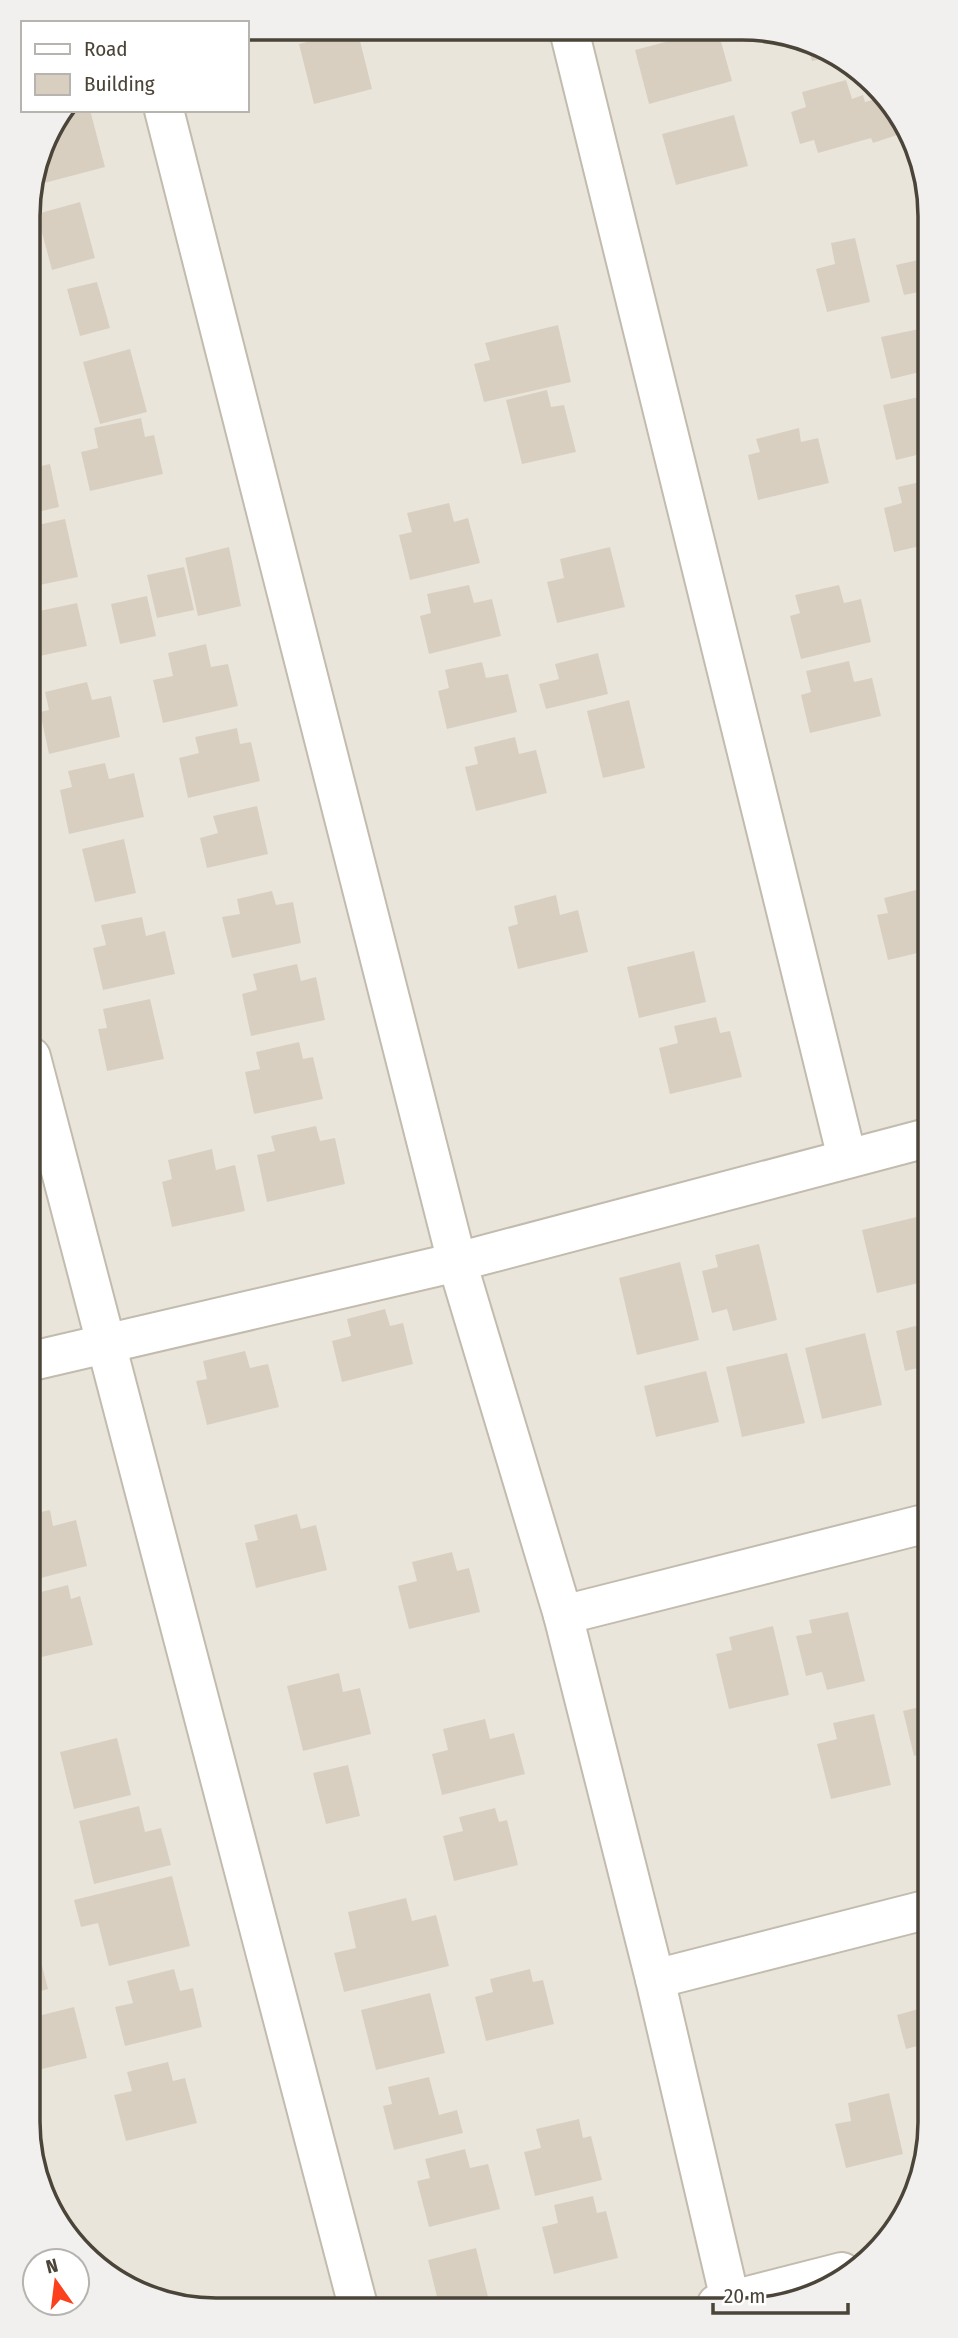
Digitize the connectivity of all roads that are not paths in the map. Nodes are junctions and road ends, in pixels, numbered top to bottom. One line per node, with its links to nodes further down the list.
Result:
1 (571, 40): 5 (street)
2 (165, 112): 6 (street)
3 (41, 1094): 7 (street)
4 (918, 1140): 5 (street)
5 (847, 1158): 6 (street)
6 (457, 1262): 7 (street); 10 (street)
7 (105, 1346): 8 (street); 14 (street)
8 (40, 1360)
9 (917, 1526): 10 (street)
10 (563, 1615): 12 (street)
11 (917, 1912): 12 (street)
12 (655, 1979): 15 (street)
13 (824, 2277): 16 (street)
14 (356, 2298)
15 (725, 2298)
16 (746, 2298)

